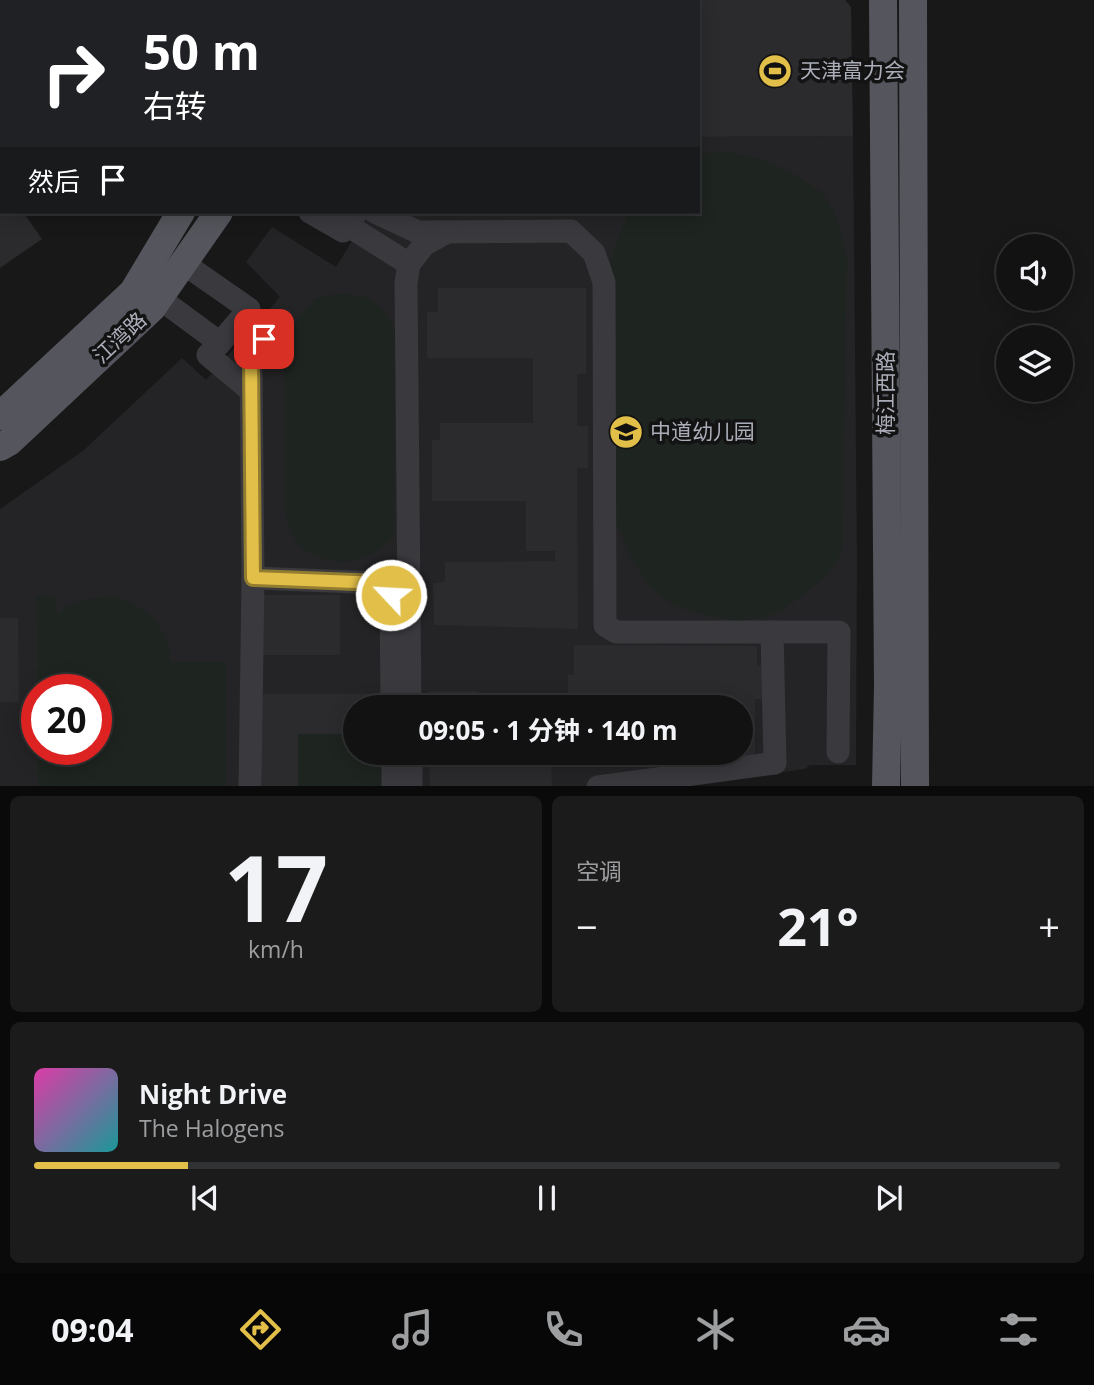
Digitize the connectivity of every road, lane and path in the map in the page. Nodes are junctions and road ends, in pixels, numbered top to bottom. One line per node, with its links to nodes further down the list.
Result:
1 (883, 0): 28 (main road, 梅江西路)
2 (912, 0): 29 (main road, 梅江西路)
3 (180, 214): 15 (main road, 江湾路)
4 (218, 214): 9 (main road, 江湾路)
5 (313, 214): 7 (lane)
6 (378, 214): 8 (lane)
7 (352, 218): 10 (lane)
8 (447, 232): 10 (lane); 18 (lane)
9 (183, 263): 11 (main road, 江湾路); 12 (lane)
10 (409, 264): 20 (lane)
11 (159, 298): 13 (lane); 16 (main road, 江湾路)
12 (242, 318): 13 (lane); 14 (lane)
13 (220, 343): 14 (lane)
14 (251, 391): 17 (lane)
15 (0, 416)
16 (0, 447)
17 (253, 578): 19 (lane); 24 (lane)
18 (772, 632): 21 (lane); 27 (lane)
19 (392, 695)
20 (411, 695)
21 (838, 752)
22 (393, 765): 25 (lane)
23 (411, 765): 26 (lane)
24 (250, 786)
25 (393, 786)
26 (411, 786)
27 (598, 786)
28 (886, 786)
29 (915, 786)

